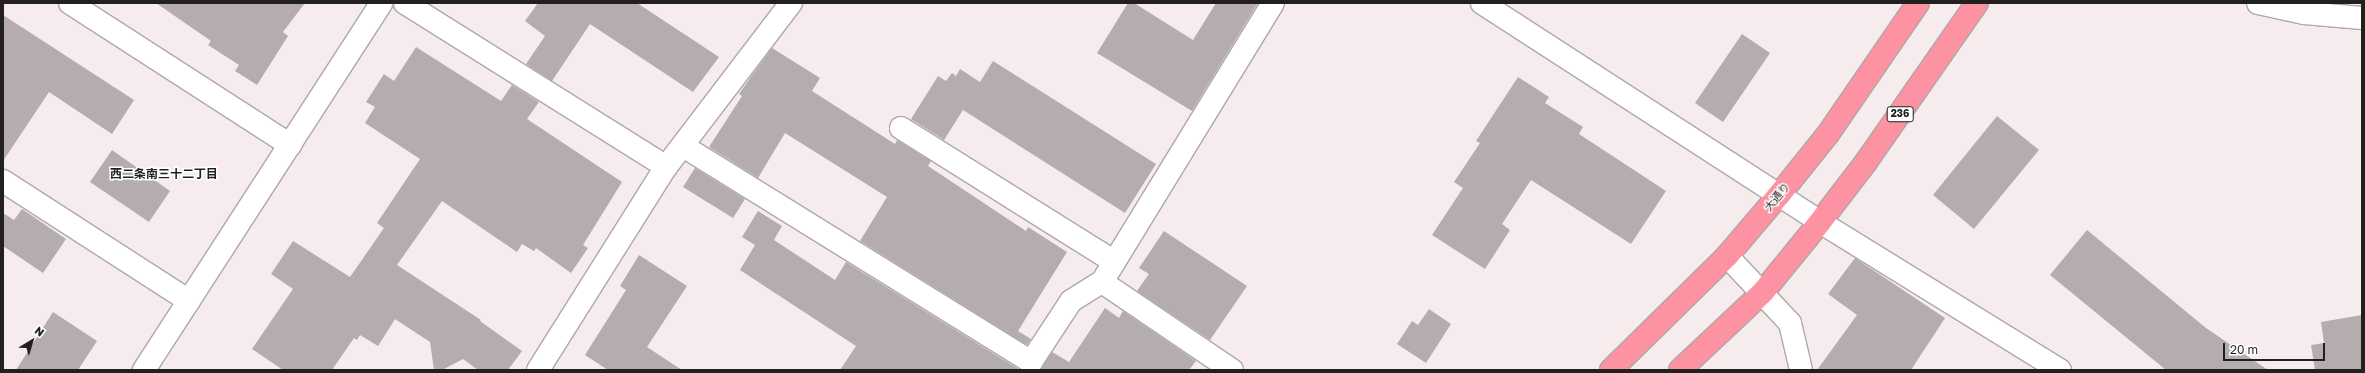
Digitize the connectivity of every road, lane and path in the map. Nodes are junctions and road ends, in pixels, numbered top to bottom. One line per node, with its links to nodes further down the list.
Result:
1 (70, 3): 12 (street)
2 (381, 3): 12 (street)
3 (405, 3): 14 (street)
4 (790, 3): 13 (street)
5 (1273, 3): 19 (street)
6 (1482, 3): 16 (street)
7 (1918, 3): 16 (highway, 大通り)
8 (1977, 3): 17 (highway, 236)
9 (2258, 3): 10 (street)
10 (2362, 18)
11 (901, 128): 19 (street)
12 (290, 144): 22 (street)
13 (683, 146): 14 (street); 20 (street)
14 (666, 167): 24 (street)
15 (3, 181): 22 (street)
16 (1779, 195): 17 (street); 18 (highway, 大通り)
17 (1820, 222): 21 (highway, 236); 29 (street)
18 (1727, 256): 21 (street); 26 (highway, 大通り)
19 (1115, 262): 20 (street)
20 (1102, 282): 25 (street)
21 (1763, 292): 27 (highway, 236); 28 (street)
22 (189, 301): 23 (street)
23 (144, 370)
24 (538, 370)
25 (1232, 370)
26 (1612, 370)
27 (1680, 370)
28 (1802, 370)
29 (2060, 370)

